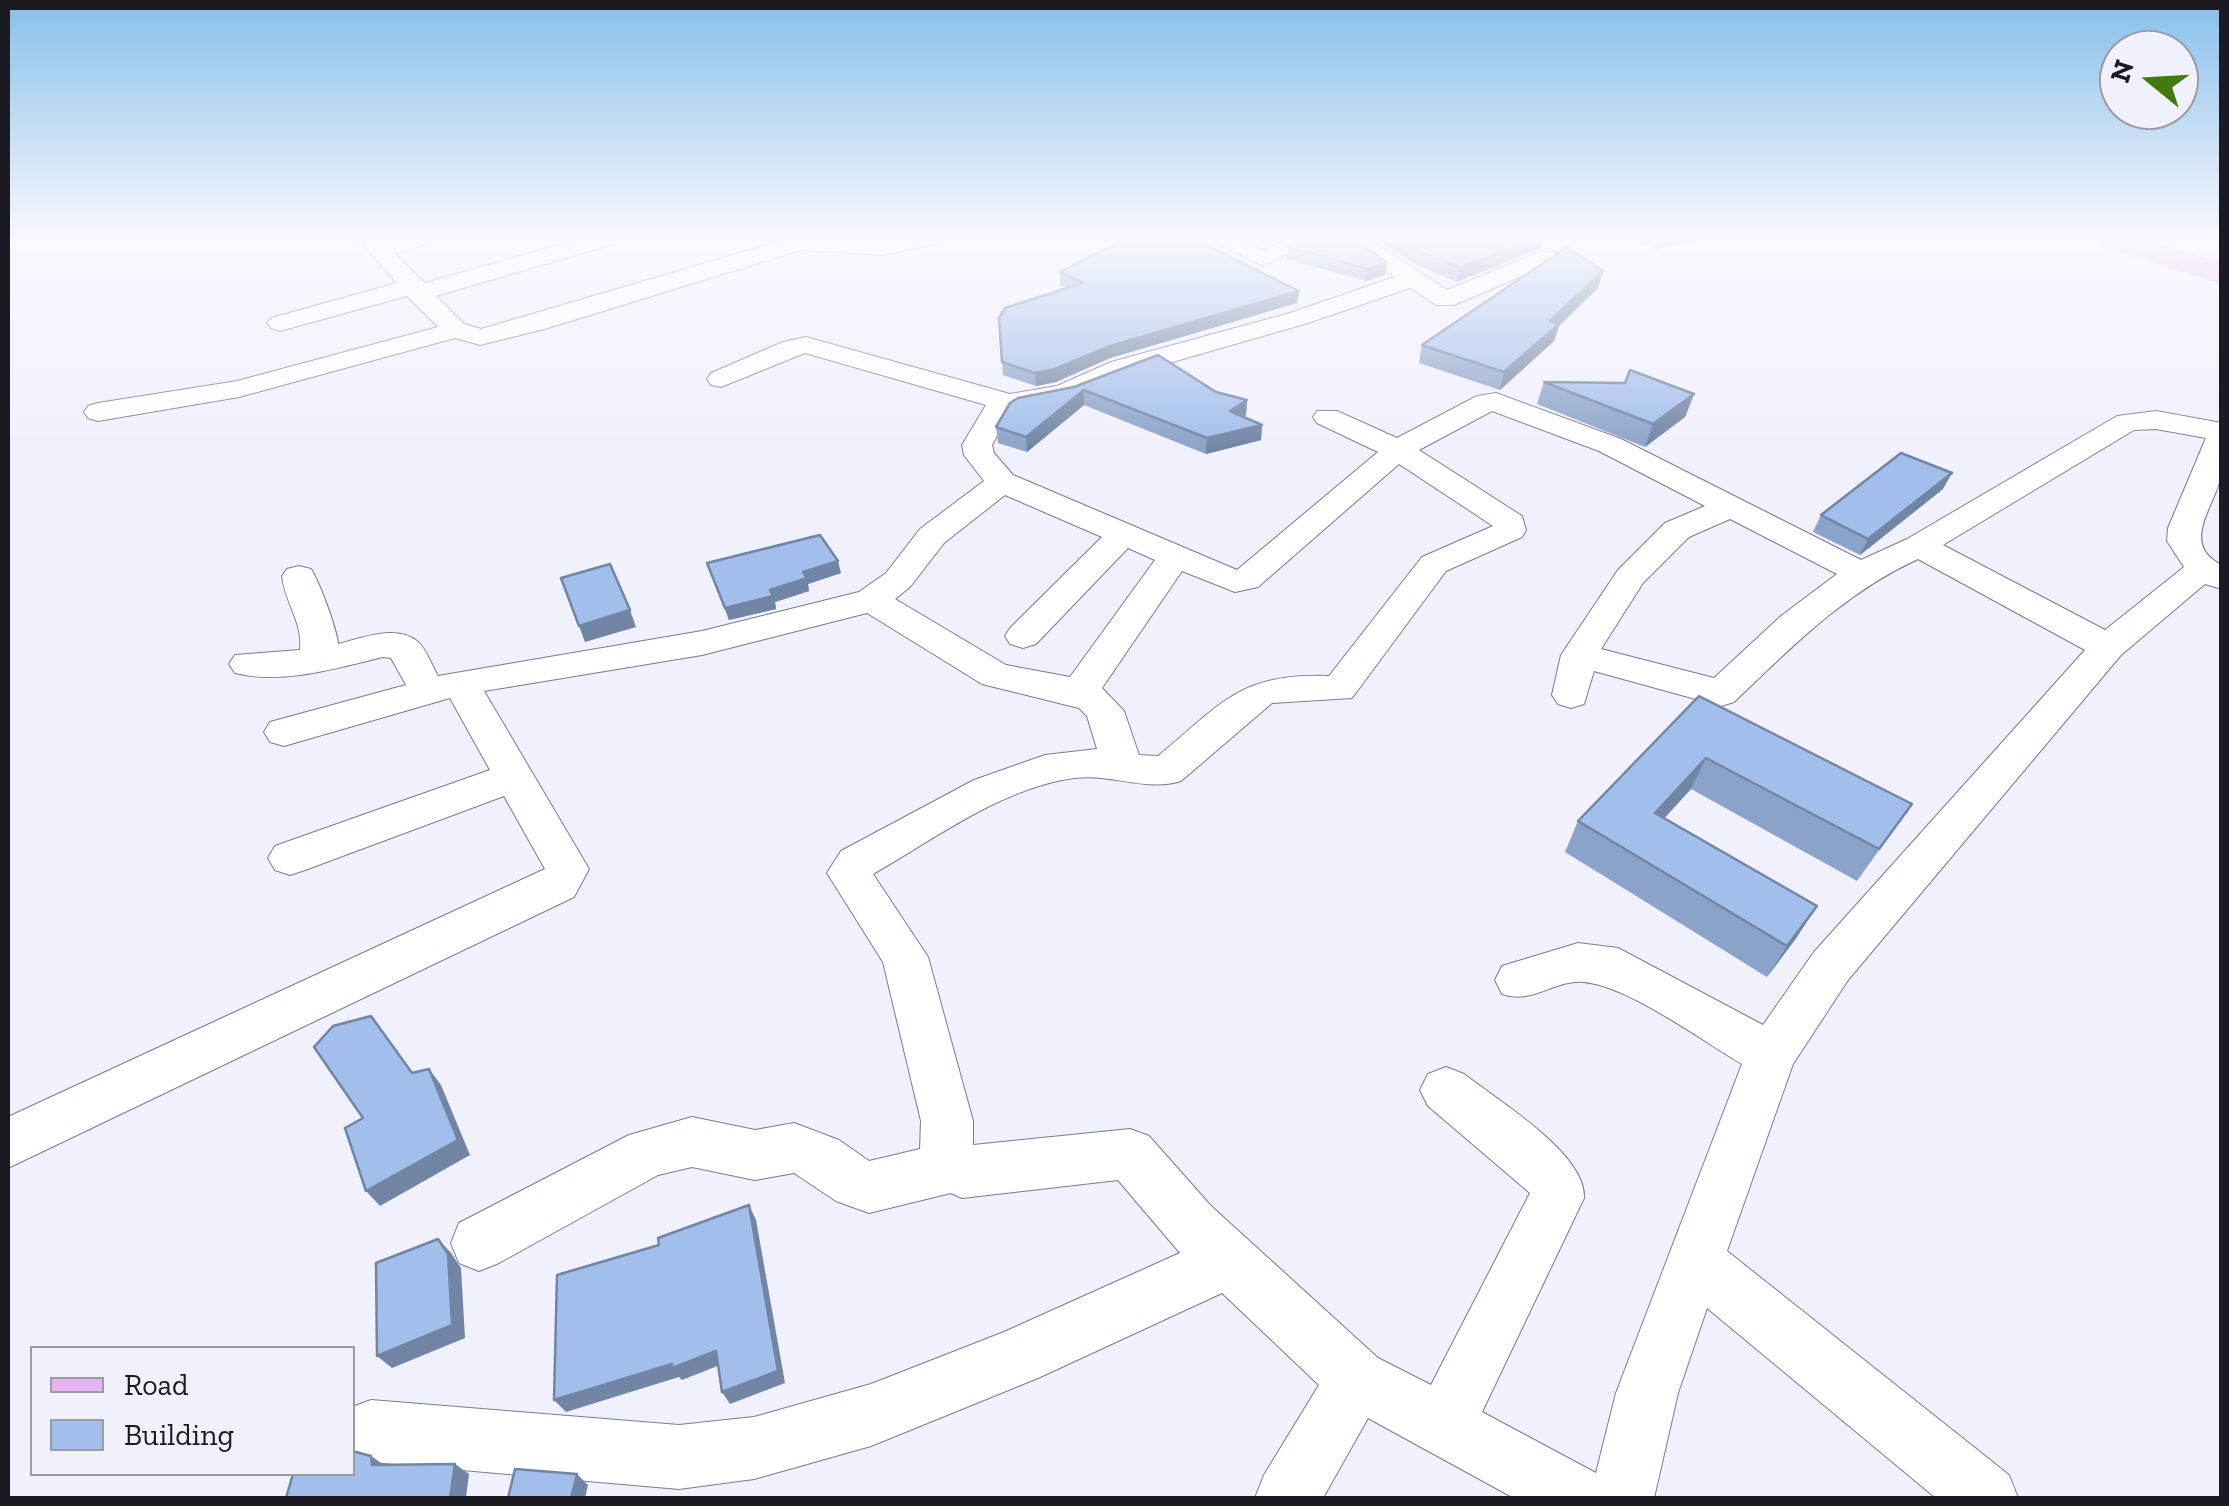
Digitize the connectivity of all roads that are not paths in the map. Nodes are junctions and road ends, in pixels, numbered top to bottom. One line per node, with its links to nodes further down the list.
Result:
1 (336, 309): 5 (street)
2 (435, 309): 6 (street)
3 (580, 309): 6 (street)
4 (1324, 309): 8 (street)
5 (280, 323)
6 (456, 330): 9 (street)
7 (721, 379): 8 (street)
8 (1010, 404): 13 (street)
9 (98, 412)
10 (1327, 416): 12 (street)
11 (2222, 434): 16 (street); 19 (street)
12 (1398, 450): 14 (street); 17 (street); 31 (street)
13 (1002, 482): 15 (street); 21 (street)
14 (1731, 507): 18 (street); 24 (street)
15 (1120, 536): 17 (street); 22 (street)
16 (1920, 546): 18 (street); 23 (street)
17 (1174, 558): 28 (street)
18 (1860, 573): 24 (street)
19 (2212, 574): 23 (street)
20 (299, 576): 25 (street)
21 (871, 600): 27 (street); 28 (street)
22 (1023, 636)
23 (2108, 647): 35 (street)
24 (1579, 655): 29 (street)
25 (317, 661): 26 (street); 27 (street)
26 (248, 664)
27 (444, 687): 30 (street); 32 (street)
28 (1080, 692): 31 (street)
29 (1572, 696)
30 (284, 732)
31 (1122, 766): 38 (street)
32 (514, 776): 33 (street); 37 (street)
33 (290, 858)
34 (1518, 980): 35 (street)
35 (1772, 1056): 41 (street)
36 (1446, 1090): 43 (street)
37 (8, 1142)
38 (951, 1168): 39 (street); 40 (street)
39 (479, 1243)
40 (1213, 1247): 42 (street); 44 (street)
41 (1694, 1260): 47 (street); 48 (street)
42 (1357, 1379): 43 (street); 45 (street)
43 (1443, 1426): 46 (street)
44 (371, 1431)
45 (1286, 1498)
46 (1578, 1498)
47 (1622, 1498)
48 (1986, 1498)

